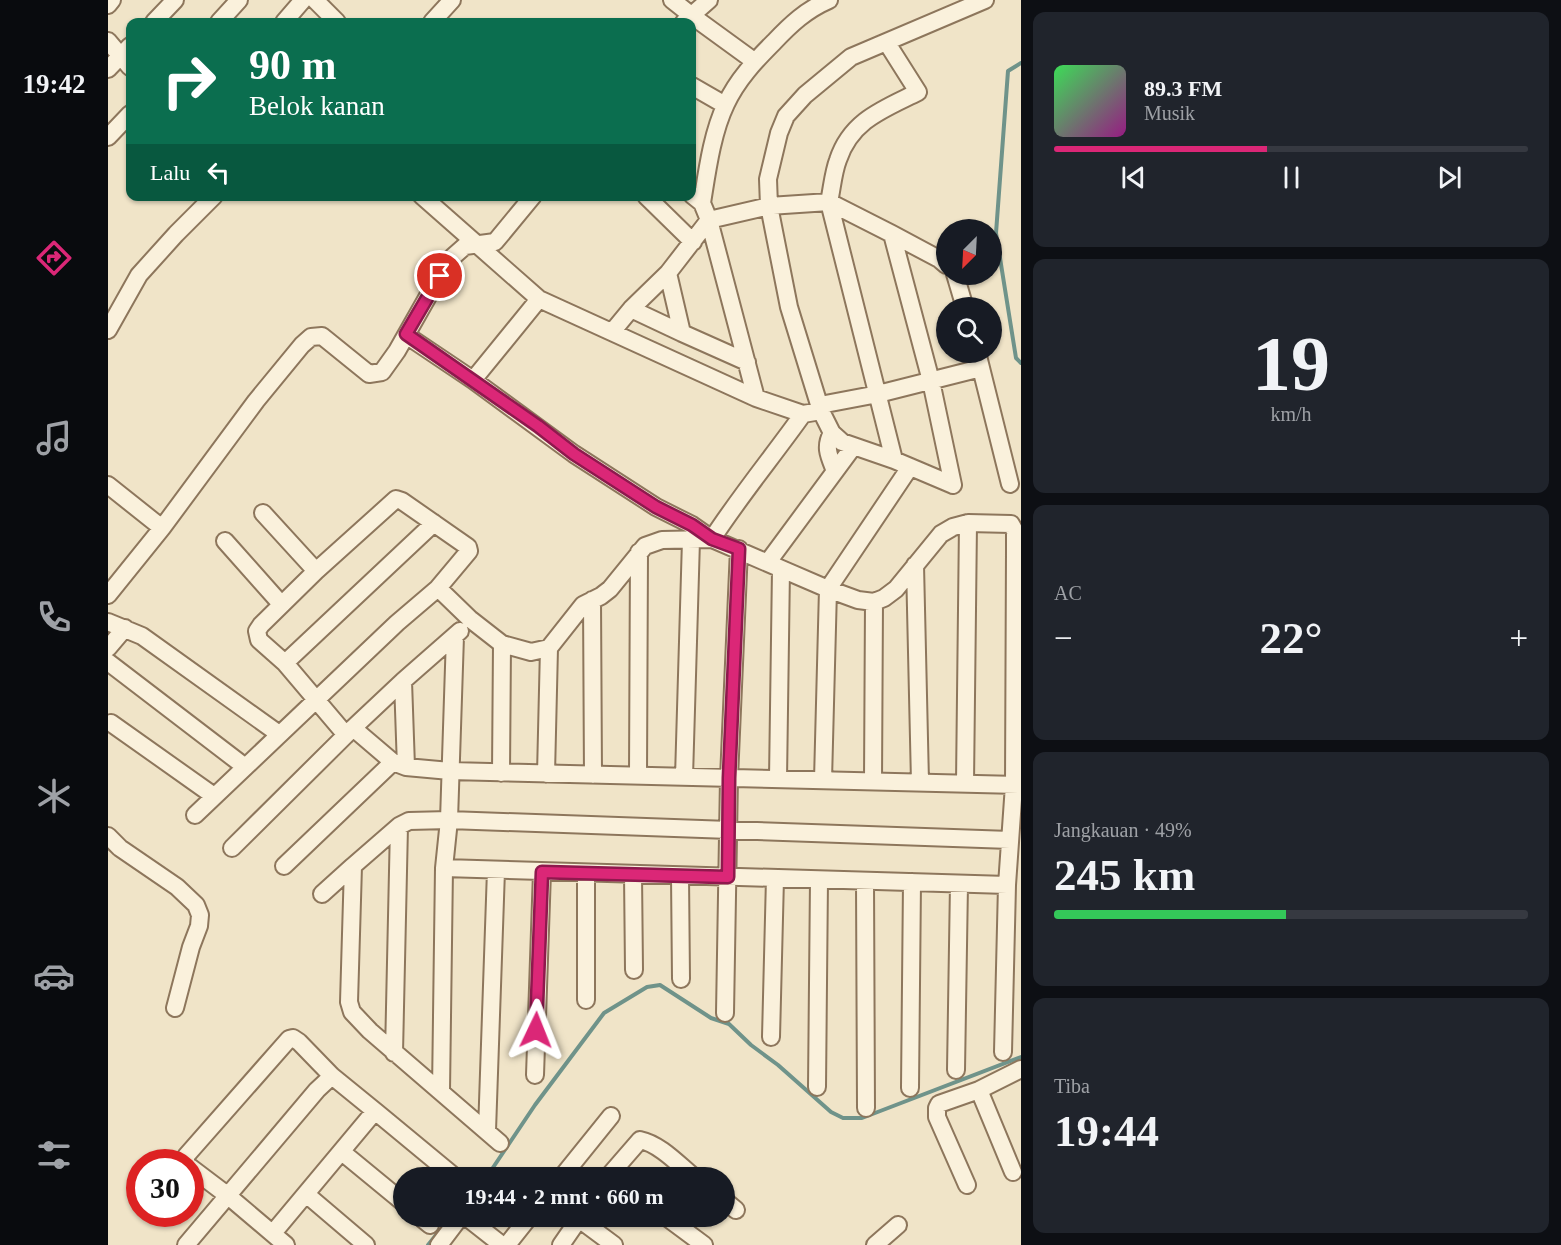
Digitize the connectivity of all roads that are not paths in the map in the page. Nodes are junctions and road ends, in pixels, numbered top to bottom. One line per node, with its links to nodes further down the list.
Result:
1 (112, 0): 11 (street)
2 (175, 0): 12 (street)
3 (239, 0): 13 (street)
4 (303, 0): 14 (street)
5 (315, 0): 15 (street)
6 (452, 0): 16 (street)
7 (672, 0): 17 (street)
8 (709, 0): 18 (street)
9 (829, 0): 24 (street)
10 (985, 0): 21 (street)
11 (108, 5)
12 (158, 18)
13 (223, 18)
14 (287, 18)
15 (333, 18)
16 (436, 18)
17 (690, 18)
18 (694, 18)
19 (696, 23): 24 (street)
20 (108, 41): 22 (street)
21 (887, 43): 35 (street); 36 (street)
22 (126, 56)
23 (126, 58): 25 (street)
24 (754, 61): 27 (street)
25 (108, 69)
26 (696, 88): 27 (street)
27 (725, 105): 30 (street)
28 (126, 118): 29 (street)
29 (108, 137)
30 (697, 199): 37 (street)
31 (209, 201): 45 (street)
32 (428, 201): 40 (street)
33 (529, 201): 40 (street)
34 (651, 201): 39 (street)
35 (829, 202): 36 (street); 38 (street); 54 (street)
36 (769, 206): 37 (street); 56 (street)
37 (709, 220): 39 (street); 49 (street)
38 (892, 234): 41 (street); 53 (street)
39 (693, 242): 42 (street)
40 (476, 244): 43 (street); 48 (street)
41 (936, 257)
42 (668, 273): 44 (street); 47 (street)
43 (539, 298): 46 (street); 52 (street)
44 (631, 309): 46 (street); 47 (street)
45 (108, 330)
46 (612, 332): 55 (street)
47 (682, 333): 49 (street)
48 (406, 334): 52 (street); 69 (street)
49 (747, 362): 55 (street)
50 (972, 363): 53 (street)
51 (980, 363): 63 (street)
52 (473, 380): 66 (street)
53 (931, 381): 54 (street); 61 (street)
54 (879, 394): 56 (street); 60 (street)
55 (756, 398): 57 (street)
56 (820, 408): 57 (street); 58 (street)
57 (803, 414): 70 (street)
58 (832, 433): 59 (street); 62 (street)
59 (853, 447): 60 (street); 62 (street)
60 (894, 460): 61 (street)
61 (910, 467): 80 (street)
62 (835, 471): 77 (street)
63 (1010, 484)
64 (108, 485): 69 (street)
65 (263, 513): 78 (street)
66 (674, 516): 70 (street); 71 (street)
67 (434, 523): 78 (street); 79 (street); 93 (street)
68 (969, 523): 76 (street); 112 (street); 113 (street)
69 (162, 528): 81 (street)
70 (712, 539): 72 (street); 74 (street)
71 (662, 540): 72 (street); 75 (street)
72 (691, 540): 106 (street)
73 (225, 541): 84 (street)
74 (739, 549): 77 (street); 107 (street)
75 (639, 552): 82 (street); 105 (street)
76 (915, 565): 83 (street); 111 (street)
77 (775, 566): 80 (street); 108 (street)
78 (316, 571): 84 (street)
79 (438, 588): 85 (street); 95 (street)
80 (828, 589): 83 (street); 109 (street)
81 (108, 595)
82 (592, 600): 91 (street); 104 (street)
83 (874, 602): 110 (street)
84 (280, 604): 93 (street)
85 (470, 619): 88 (street); 89 (street)
86 (108, 622): 87 (street)
87 (125, 628): 90 (street); 98 (street)
88 (456, 636): 94 (street); 101 (street)
89 (502, 644): 91 (street); 102 (street)
90 (108, 648)
91 (549, 648): 103 (street)
92 (108, 662): 100 (street)
93 (285, 663): 95 (street)
94 (403, 681): 97 (street); 99 (street)
95 (315, 700): 97 (street); 98 (street)
96 (111, 723): 114 (street)
97 (350, 731): 99 (street); 121 (street)
98 (279, 734): 100 (street)
99 (400, 765): 101 (street); 122 (street)
100 (244, 766): 114 (street)
101 (450, 771): 102 (street); 116 (street)
102 (501, 773): 103 (street)
103 (546, 774): 104 (street)
104 (593, 775): 105 (street)
105 (638, 775): 106 (street)
106 (684, 777): 107 (street)
107 (729, 778): 108 (street); 118 (street)
108 (778, 779): 109 (street)
109 (823, 780): 110 (street)
110 (873, 781): 111 (street)
111 (920, 782): 112 (street)
112 (965, 783): 113 (street)
113 (1017, 785): 120 (street)
114 (214, 796): 115 (street)
115 (195, 815)
116 (449, 820): 117 (street); 118 (street); 124 (street)
117 (399, 826): 123 (street); 145 (street)
118 (728, 829): 120 (street); 130 (street)
119 (108, 836): 141 (street)
120 (1010, 840): 136 (street)
121 (232, 848)
122 (284, 866)
123 (353, 866): 137 (street); 145 (street)
124 (444, 868): 125 (street); 153 (street)
125 (496, 870): 126 (street); 157 (street)
126 (542, 872): 127 (street); 148 (street)
127 (586, 873): 128 (street); 140 (street)
128 (633, 874): 129 (street); 138 (street)
129 (680, 876): 130 (street); 139 (street)
130 (728, 877): 131 (street); 142 (street)
131 (775, 878): 132 (street); 143 (street)
132 (819, 880): 133 (street); 150 (street)
133 (865, 881): 134 (street); 154 (street)
134 (912, 882): 135 (street); 151 (street)
135 (960, 884): 136 (street); 146 (street)
136 (1007, 885): 144 (street)
137 (322, 894)
138 (634, 970)
139 (681, 979)
140 (586, 1000)
141 (175, 1008)
142 (725, 1013)
143 (771, 1037)
144 (1003, 1052)
145 (394, 1053): 153 (street)
146 (956, 1070)
147 (1021, 1070): 152 (street)
148 (535, 1075)
149 (332, 1076): 155 (street); 159 (street); 170 (street)
150 (817, 1087)
151 (910, 1088)
152 (979, 1090): 165 (street); 167 (street)
153 (441, 1091): 157 (street)
154 (866, 1108)
155 (375, 1111): 160 (street); 161 (street)
156 (611, 1116): 162 (street)
157 (487, 1131): 158 (street)
158 (500, 1143)
159 (192, 1149)
160 (342, 1152): 168 (street); 169 (street)
161 (443, 1167)
162 (570, 1167)
163 (617, 1167): 164 (street)
164 (682, 1167)
165 (1013, 1172)
166 (204, 1178): 170 (street)
167 (967, 1185)
168 (306, 1194): 178 (street); 182 (street)
169 (393, 1194)
170 (227, 1195): 178 (street); 180 (street)
171 (898, 1225): 179 (street)
172 (454, 1227): 183 (street)
173 (478, 1227): 184 (street)
174 (521, 1227): 185 (street)
175 (574, 1227): 186 (street)
176 (591, 1227): 187 (street)
177 (680, 1227): 188 (street)
178 (273, 1233): 181 (street)
179 (882, 1243)
180 (186, 1245)
181 (286, 1245)
182 (366, 1245)
183 (438, 1245)
184 (502, 1245)
185 (507, 1245)
186 (561, 1245)
187 (614, 1245)
188 (704, 1245)

